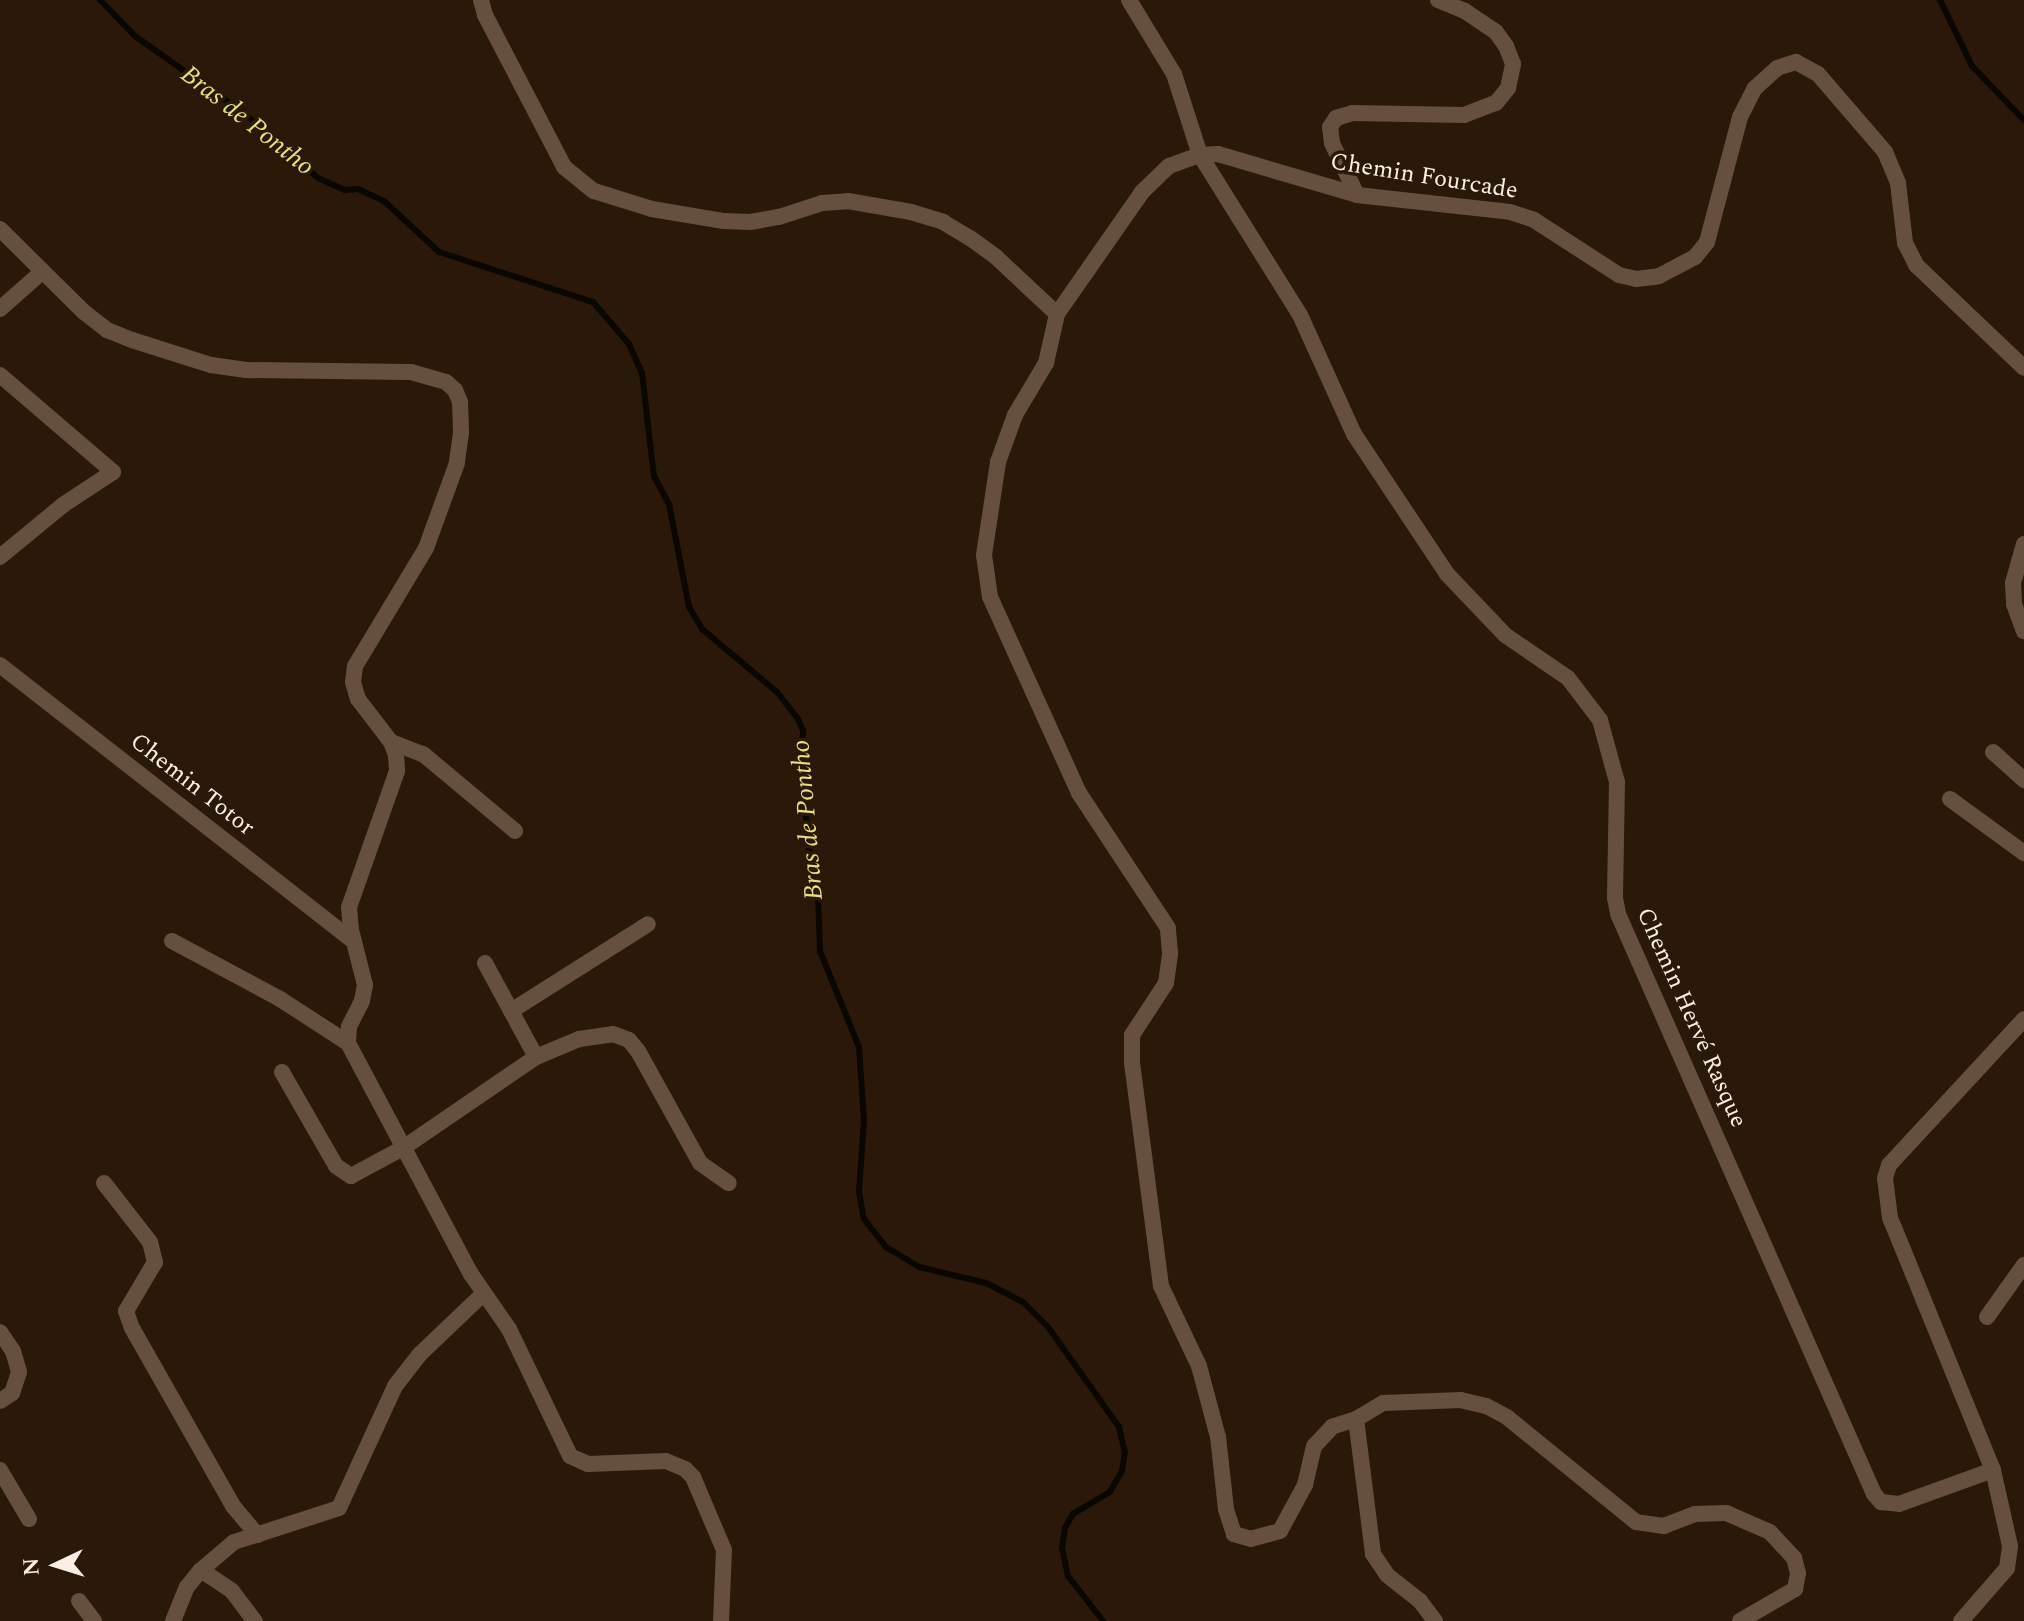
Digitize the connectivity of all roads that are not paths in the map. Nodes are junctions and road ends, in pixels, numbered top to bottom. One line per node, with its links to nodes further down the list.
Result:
1 (481, 0): 9 (street)
2 (1129, 0): 4 (street, Chemin Hervé Rasque)
3 (1438, 0): 5 (street)
4 (1200, 155): 5 (street, Chemin Fourcade); 9 (street, Chemin Fourcade); 41 (street, Chemin Hervé Rasque)
5 (1357, 195): 10 (street, Chemin Fourcade)
6 (0, 229): 7 (street)
7 (43, 271): 8 (street); 16 (street)
8 (0, 309)
9 (1057, 314): 39 (street)
10 (2024, 368)
11 (0, 375): 13 (street)
12 (2024, 544): 14 (street)
13 (0, 557)
14 (2024, 631)
15 (0, 665): 24 (street, Chemin Totor)
16 (391, 742): 20 (street); 24 (street)
17 (1993, 752): 18 (street)
18 (2024, 780)
19 (1950, 799): 21 (street)
20 (515, 831)
21 (2024, 853)
22 (648, 924): 26 (street)
23 (172, 941): 28 (street)
24 (354, 942): 28 (street)
25 (485, 963): 26 (street)
26 (511, 1011): 29 (street)
27 (2024, 1019): 41 (street)
28 (348, 1043): 31 (street)
29 (536, 1057): 31 (street); 33 (street)
30 (282, 1072): 31 (street)
31 (403, 1148): 35 (street)
32 (104, 1183): 43 (street)
33 (729, 1183)
34 (2024, 1265): 36 (street)
35 (483, 1294): 43 (street); 46 (street)
36 (1987, 1317)
37 (0, 1332): 38 (street)
38 (0, 1401)
39 (1356, 1419): 50 (street); 51 (street)
40 (0, 1470): 42 (street)
41 (1993, 1470): 52 (street)
42 (29, 1519)
43 (257, 1535): 44 (street)
44 (201, 1570): 48 (street); 49 (street)
45 (79, 1601): 47 (street)
46 (718, 1619)
47 (94, 1621)
48 (173, 1621)
49 (255, 1621)
50 (1435, 1621)
51 (1740, 1621)
52 (1961, 1621)

